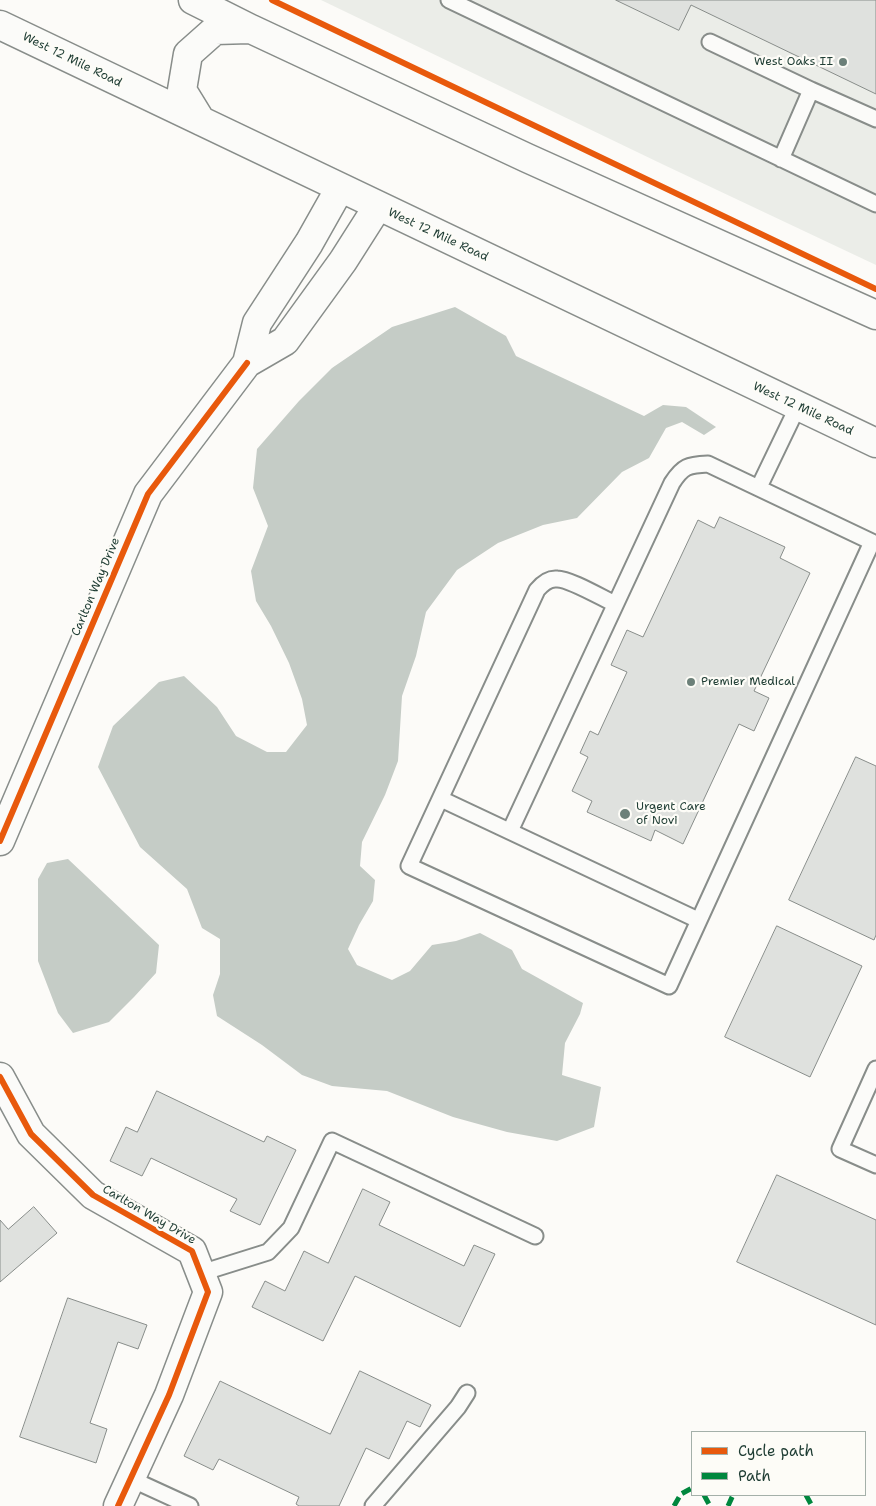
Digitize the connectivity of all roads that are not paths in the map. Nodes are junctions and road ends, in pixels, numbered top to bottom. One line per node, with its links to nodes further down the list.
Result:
1 (194, 0): 4 (main road)
2 (449, 0): 9 (lane)
3 (0, 25): 8 (main road, West 12 Mile Road)
4 (251, 29): 8 (main road); 13 (main road)
5 (710, 42): 6 (lane)
6 (811, 90): 7 (lane); 9 (lane)
7 (876, 119)
8 (201, 121): 10 (main road, West 12 Mile Road)
9 (781, 158): 11 (lane)
10 (340, 188): 12 (main road, West 12 Mile Road); 14 (main road, Carlton Way Drive)
11 (876, 204)
12 (378, 206): 14 (main road, Carlton Way Drive); 15 (main road, West 12 Mile Road)
13 (876, 315)
14 (247, 362): 21 (main road, Carlton Way Drive)
15 (798, 406): 16 (main road, West 12 Mile Road); 17 (lane)
16 (876, 443)
17 (759, 487): 18 (lane); 22 (lane)
18 (615, 604): 19 (lane); 20 (lane)
19 (441, 799): 20 (lane); 22 (lane)
20 (510, 831): 22 (lane)
21 (0, 841)
22 (698, 920)
23 (876, 1069): 25 (lane)
24 (0, 1077): 27 (main road, Carlton Way Drive)
25 (876, 1166)
26 (535, 1236): 27 (lane)
27 (201, 1273): 29 (main road, Carlton Way Drive)
28 (467, 1393): 32 (lane)
29 (131, 1478): 30 (main road, Carlton Way Drive); 31 (lane)
30 (118, 1506)
31 (190, 1506)
32 (373, 1506)

